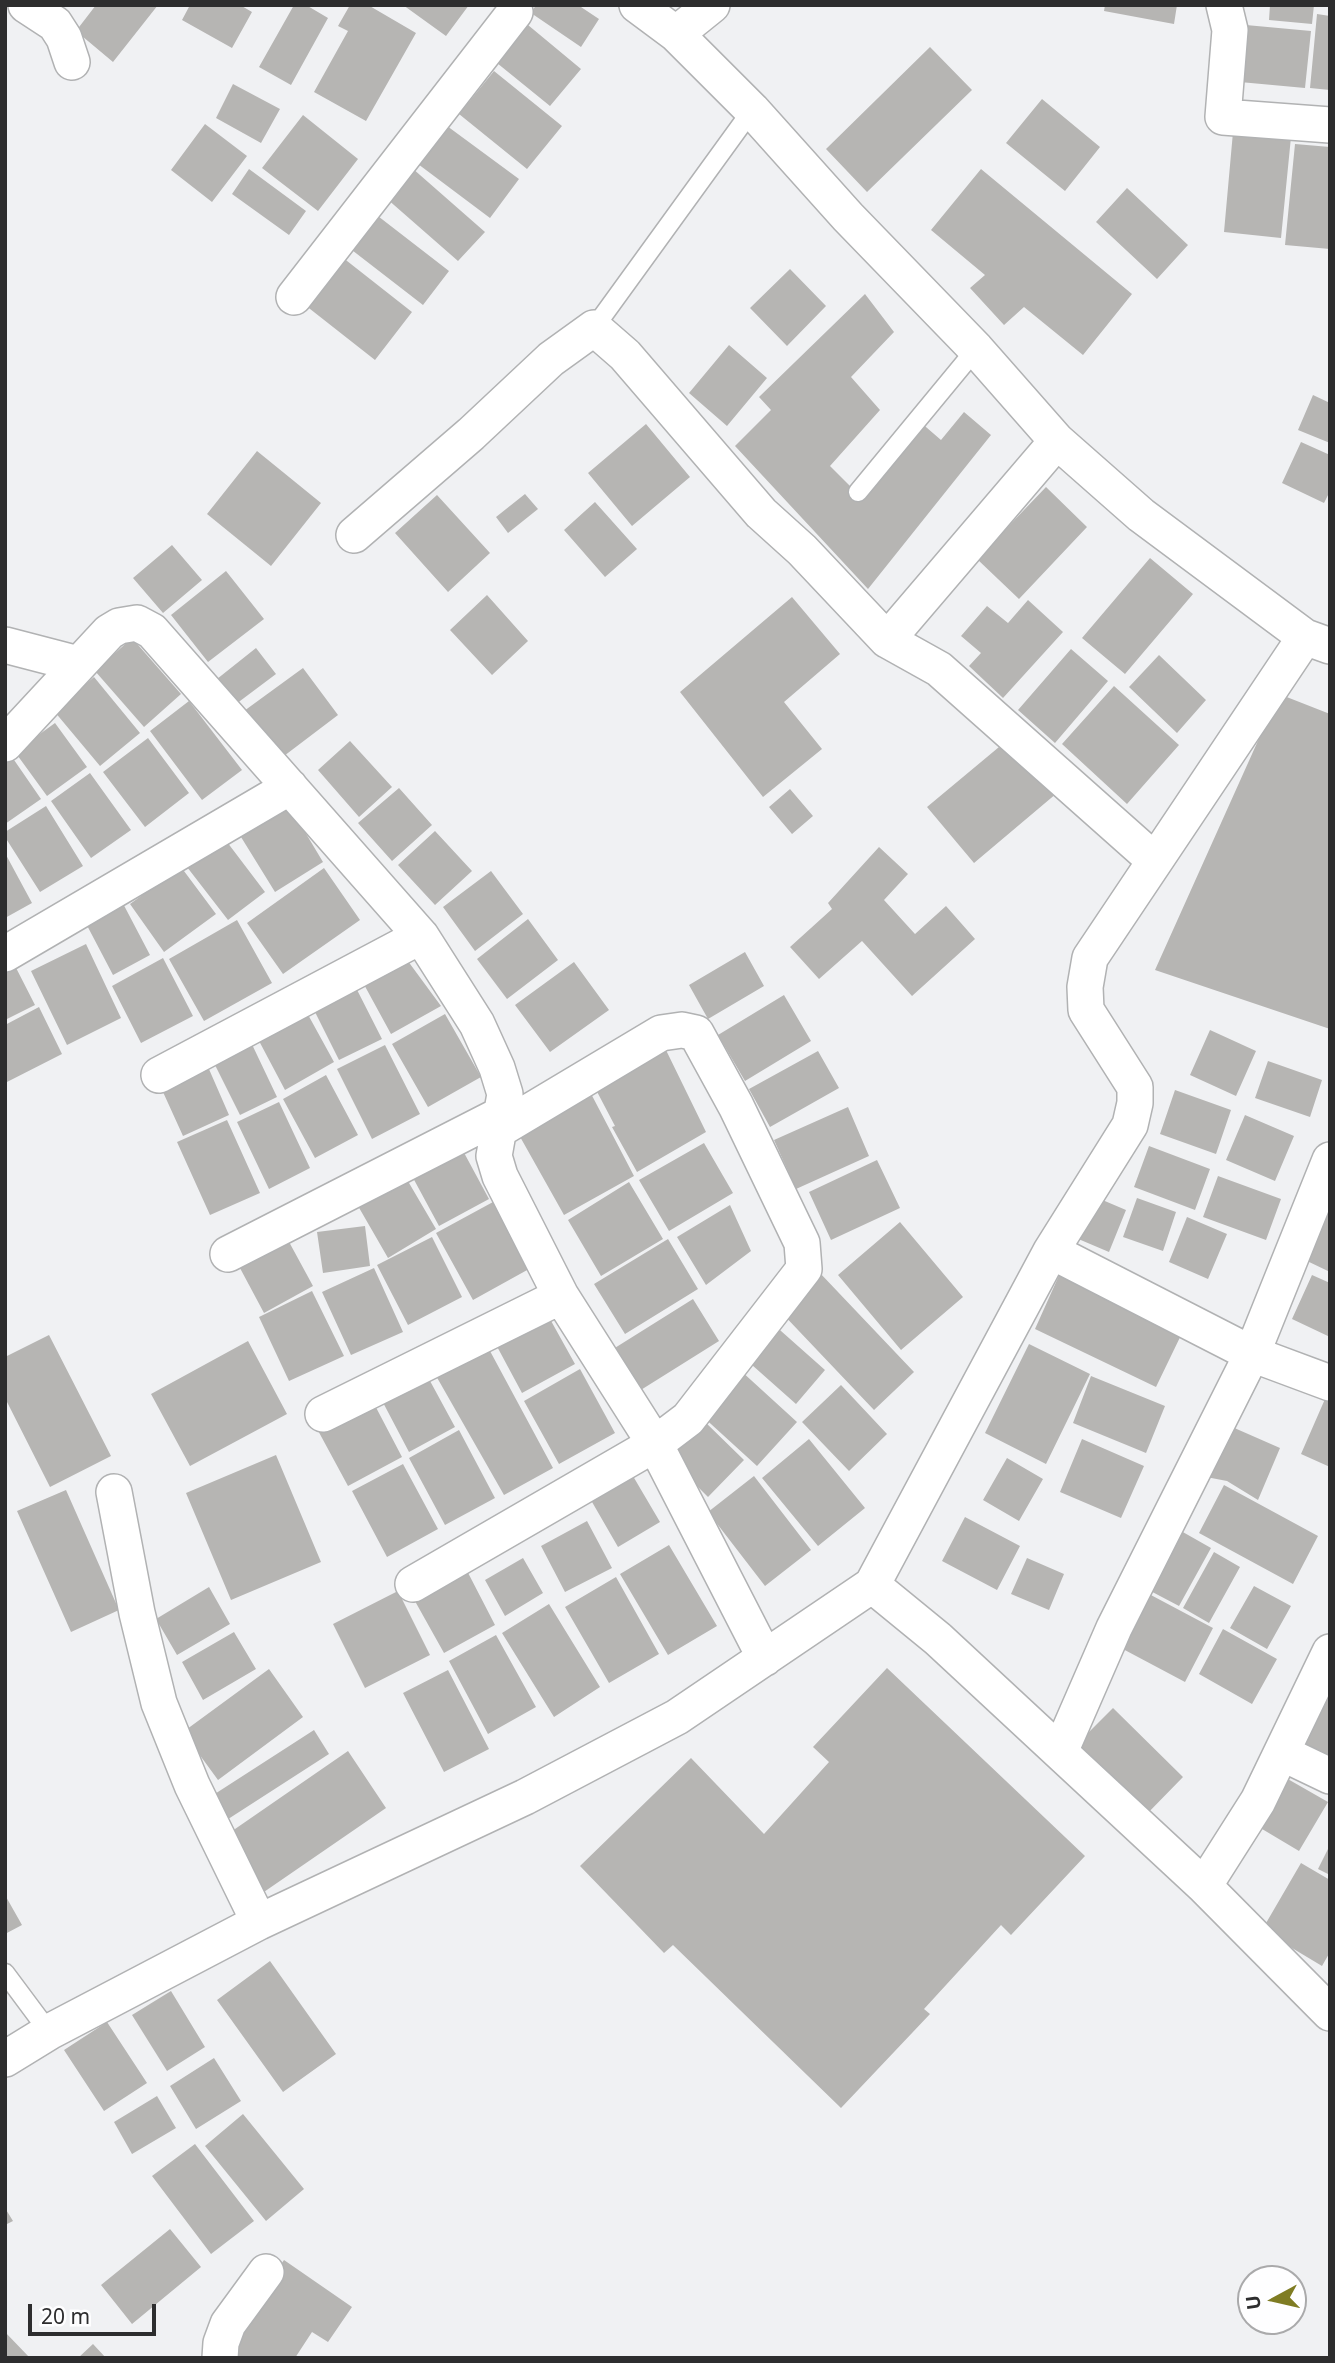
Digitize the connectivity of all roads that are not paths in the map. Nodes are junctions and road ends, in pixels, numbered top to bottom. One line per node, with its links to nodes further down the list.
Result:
1 (26, 5): 7 (street)
2 (637, 5): 6 (street)
3 (712, 5): 6 (street)
4 (1224, 5): 9 (street)
5 (514, 8): 10 (street)
6 (676, 34): 8 (street)
7 (72, 62)
8 (752, 110): 11 (lane); 12 (street)
9 (1330, 125)
10 (294, 298)
11 (594, 328): 15 (street); 16 (street)
12 (976, 349): 13 (street); 14 (lane)
13 (1057, 441): 16 (street); 17 (street)
14 (858, 492)
15 (355, 535)
16 (887, 640): 22 (street)
17 (1317, 642): 22 (street)
18 (5, 645): 19 (street)
19 (78, 664): 20 (street); 21 (street)
20 (5, 744)
21 (290, 787): 23 (street); 24 (street)
22 (1154, 860): 28 (street)
23 (421, 936): 25 (street); 26 (street)
24 (5, 954)
25 (159, 1075)
26 (499, 1123): 29 (street); 30 (street); 34 (street)
27 (1330, 1160): 31 (street)
28 (1051, 1251): 31 (street); 37 (street)
29 (228, 1254)
30 (561, 1296): 33 (street); 34 (street)
31 (1252, 1354): 32 (street); 40 (street)
32 (1330, 1383)
33 (323, 1414)
34 (655, 1444): 36 (street); 39 (street)
35 (114, 1492): 44 (street)
36 (413, 1584)
37 (872, 1585): 39 (street); 40 (street)
38 (1330, 1652): 41 (street)
39 (765, 1658): 44 (street)
40 (1060, 1752): 43 (street)
41 (1282, 1753): 42 (street); 43 (street)
42 (1330, 1776)
43 (1204, 1886): 46 (street)
44 (259, 1922): 47 (street)
45 (5, 1973): 47 (lane)
46 (1330, 2013)
47 (49, 2032): 48 (street)
48 (5, 2059)
49 (266, 2272): 50 (street)
50 (220, 2358)

